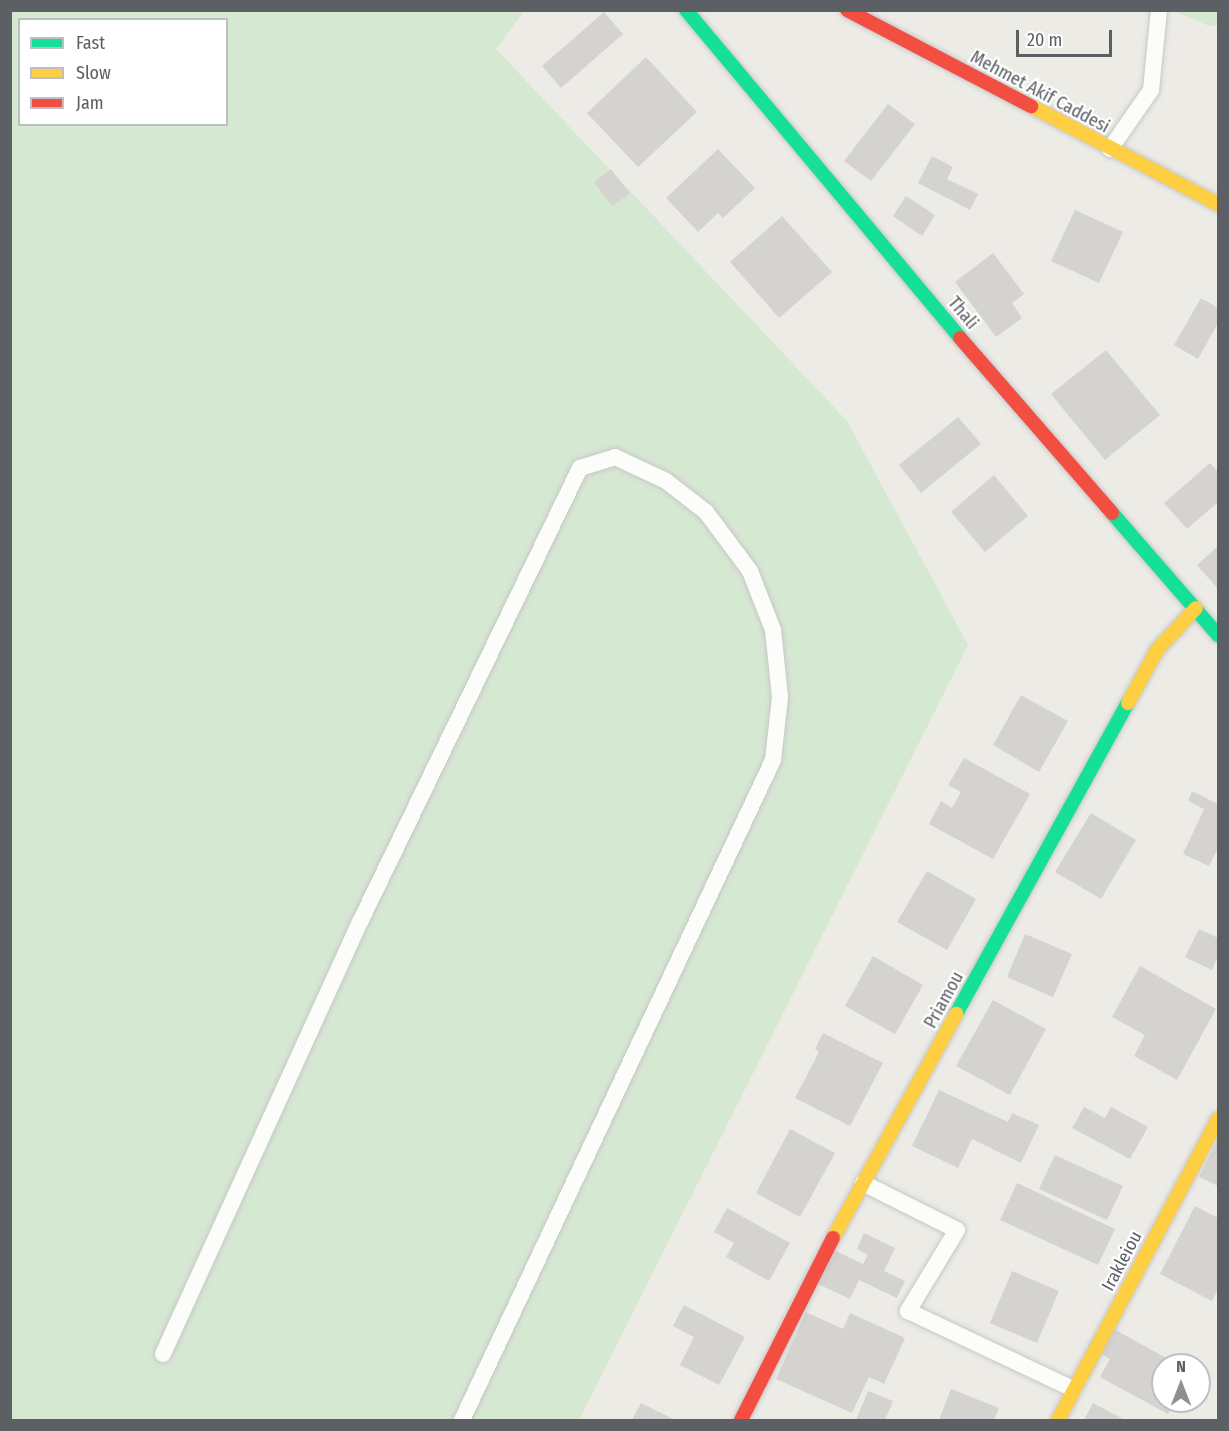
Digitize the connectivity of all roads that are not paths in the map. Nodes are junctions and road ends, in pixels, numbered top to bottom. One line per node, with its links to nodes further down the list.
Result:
1 (686, 10): 6 (street, Thali)
2 (847, 10): 4 (street, Mehmet Akif Caddesi)
3 (1159, 10): 4 (lane)
4 (1110, 149): 5 (street, Mehmet Akif Caddesi)
5 (1218, 204)
6 (1196, 608): 7 (street, Thali); 9 (street, Priamou)
7 (1218, 635)
8 (1218, 1119): 11 (street, Irakleiou)
9 (863, 1183): 11 (lane); 13 (street, Priamou)
10 (163, 1354): 12 (lane)
11 (1074, 1389): 14 (street, Irakleiou)
12 (462, 1420)
13 (741, 1420)
14 (1058, 1420)

